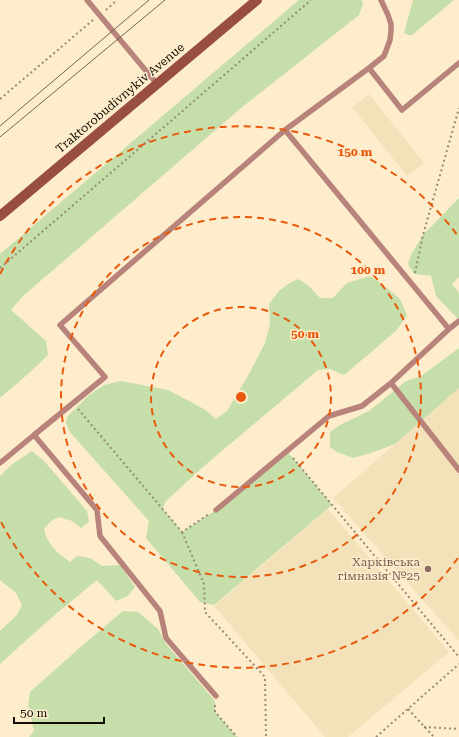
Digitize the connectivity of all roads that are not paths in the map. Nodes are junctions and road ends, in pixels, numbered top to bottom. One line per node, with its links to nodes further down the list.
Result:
1 (87, 0): 6 (lane)
2 (257, 0): 6 (main road, Traktorobudivnykiv Avenue)
3 (381, 0): 5 (lane)
4 (459, 63): 5 (lane)
5 (370, 68): 7 (lane)
6 (157, 84): 8 (main road, Traktorobudivnykiv Avenue)
7 (285, 130): 10 (lane); 12 (lane)
8 (0, 216)
9 (459, 321): 10 (lane)
10 (449, 329): 11 (lane)
11 (390, 383): 14 (lane); 15 (lane)
12 (34, 435): 13 (lane); 16 (lane)
13 (0, 463)
14 (459, 470)
15 (216, 510)
16 (216, 696)

